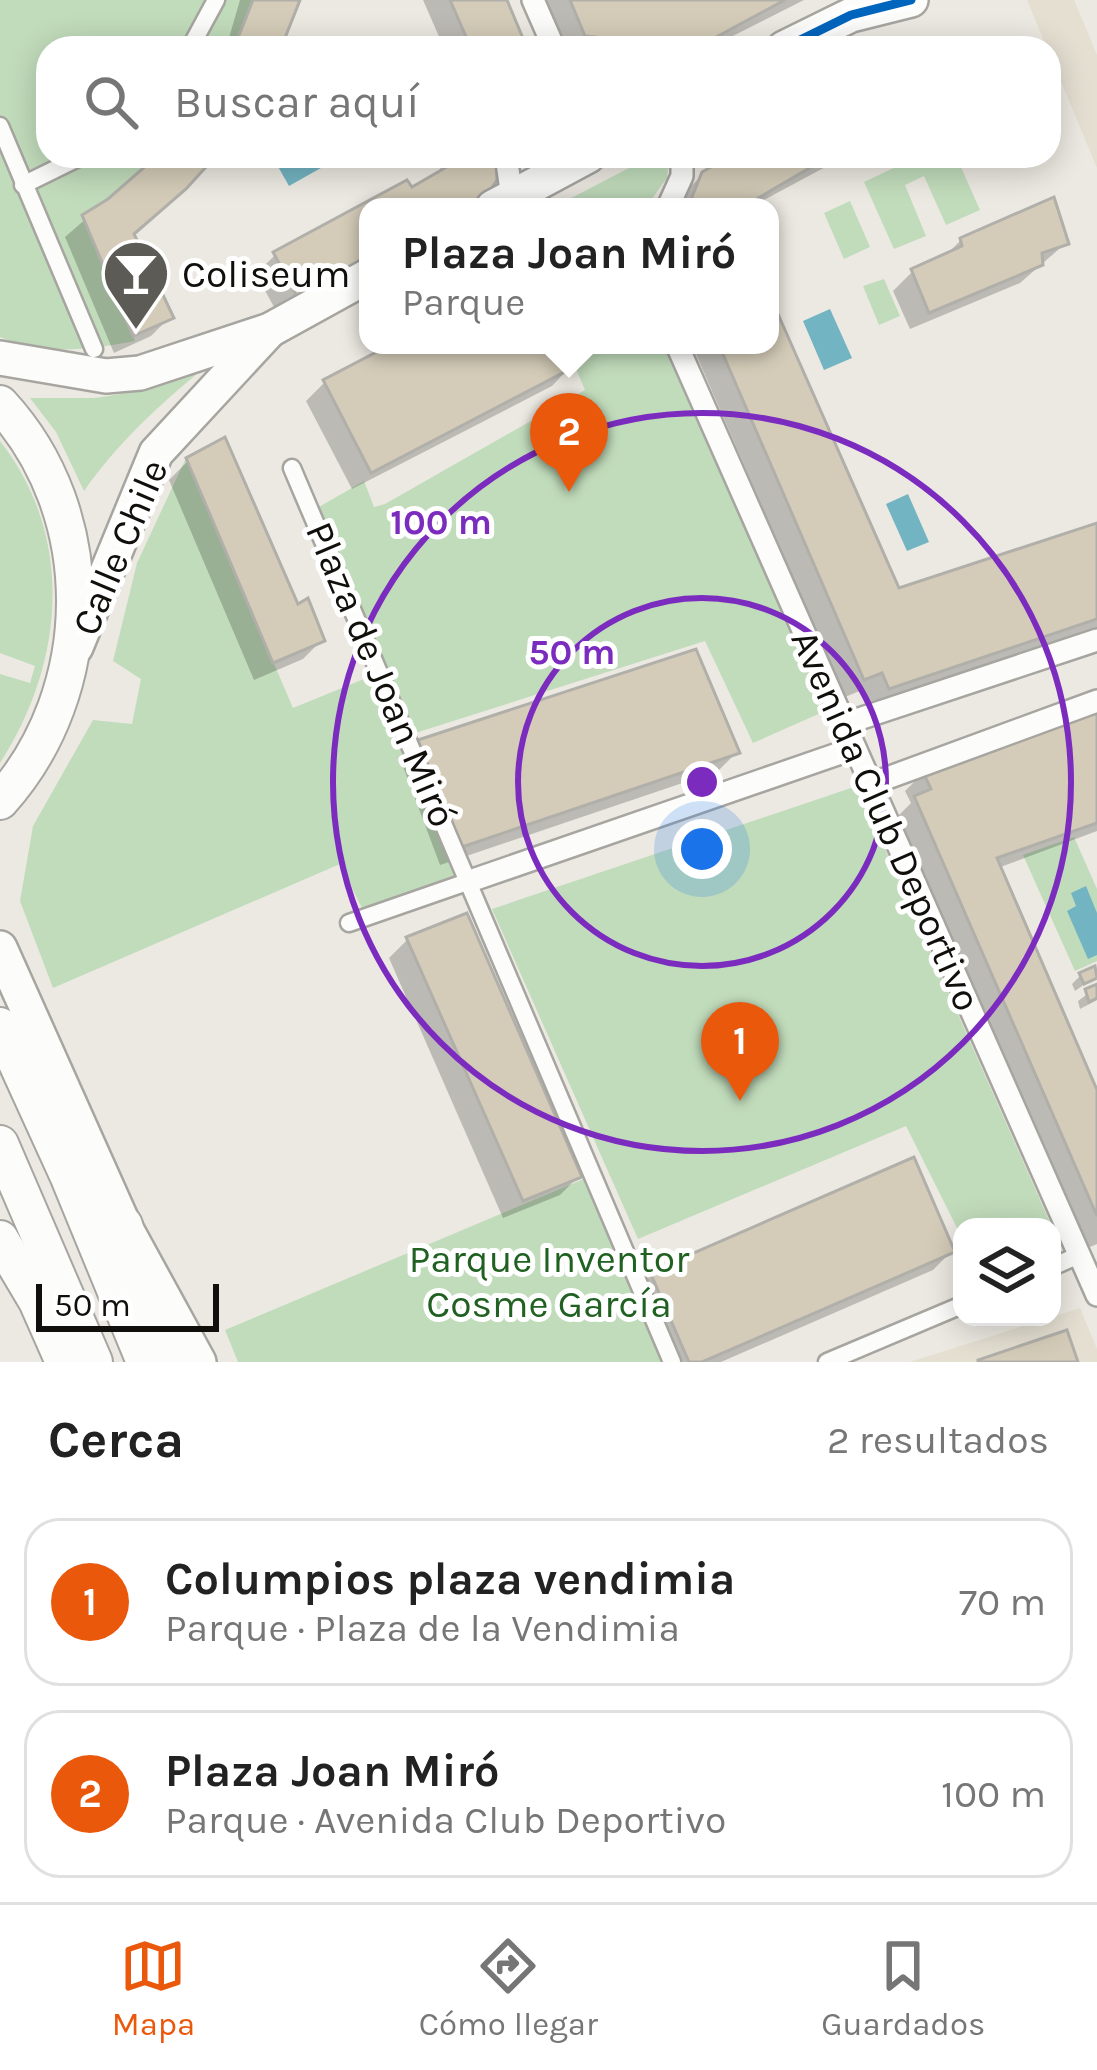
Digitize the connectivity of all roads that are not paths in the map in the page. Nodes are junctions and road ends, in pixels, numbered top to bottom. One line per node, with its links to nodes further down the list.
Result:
1 (216, 0): 4 (street)
2 (533, 0): 5 (street)
3 (911, 0): 6 (main road)
4 (196, 36)
5 (549, 36)
6 (808, 36)
7 (0, 126): 12 (street)
8 (58, 168): 12 (street)
9 (506, 168): 13 (street)
10 (568, 168): 14 (main road)
11 (682, 168): 15 (street)
12 (23, 185): 18 (street)
13 (508, 198)
14 (518, 198)
15 (672, 198)
16 (359, 281): 17 (main road, Calle Chile)
17 (270, 330): 20 (main road, Calle Chile); 24 (main road, Calle Chile)
18 (94, 350)
19 (681, 354): 26 (street, Avenida Club Deportivo)
20 (0, 358)
21 (0, 404): 24 (highway)
22 (292, 468): 30 (street, Plaza de Joan Miró)
23 (1097, 640): 26 (street)
24 (70, 660): 29 (highway)
25 (1097, 701): 28 (street)
26 (844, 724): 27 (street, Avenida Club Deportivo)
27 (855, 748): 28 (street, Avenida Club Deportivo); 30 (street)
28 (871, 784): 38 (street, Avenida Club Deportivo)
29 (0, 801)
30 (470, 880): 31 (street); 48 (street, Plaza de Joan Miró)
31 (349, 923)
32 (0, 948): 35 (main road)
33 (0, 1026): 45 (highway)
34 (0, 1144): 44 (highway)
35 (124, 1226): 46 (highway); 47 (main road)
36 (0, 1239): 43 (highway)
37 (0, 1255): 42 (main road)
38 (1079, 1255): 39 (street); 40 (street, Avenida Club Deportivo)
39 (1061, 1263)
40 (1096, 1290)
41 (953, 1309): 49 (street)
42 (44, 1362)
43 (64, 1362)
44 (94, 1362)
45 (146, 1362)
46 (172, 1362)
47 (199, 1362)
48 (672, 1362)
49 (827, 1362)

